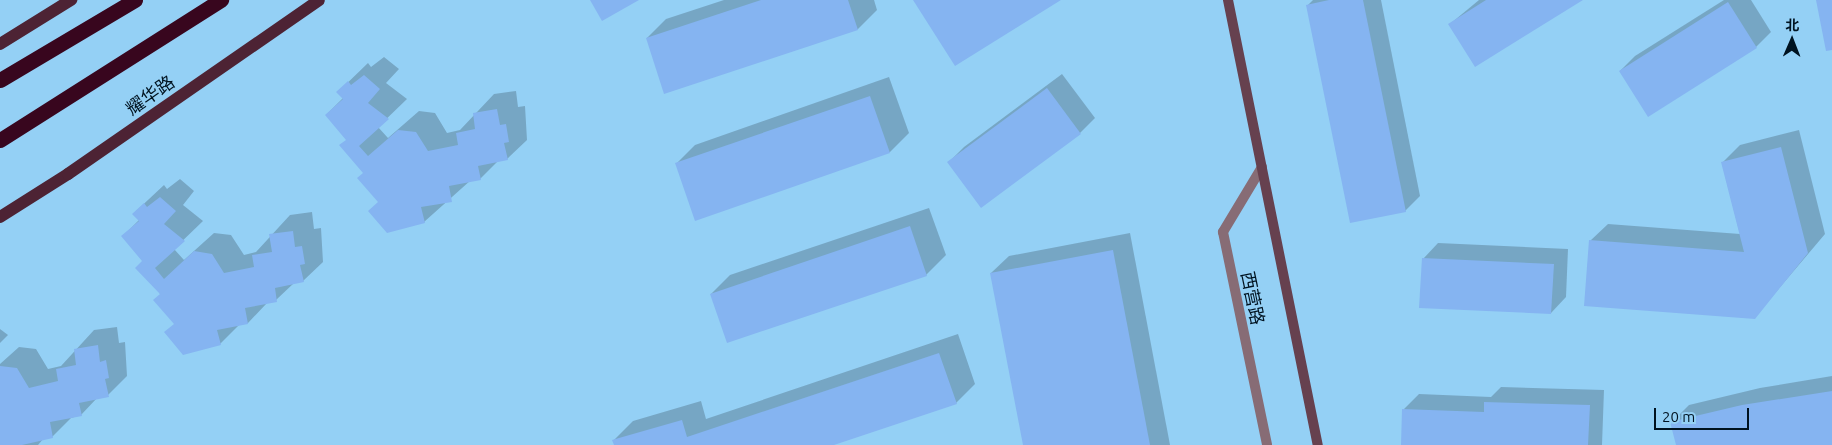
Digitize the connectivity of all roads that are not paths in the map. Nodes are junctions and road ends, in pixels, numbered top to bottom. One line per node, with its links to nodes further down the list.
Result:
1 (71, 0): 6 (main road)
2 (135, 0): 7 (highway)
3 (221, 0): 8 (highway)
4 (319, 0): 10 (main road, 耀华路)
5 (1228, 0): 9 (street, 西营路)
6 (0, 44)
7 (0, 80)
8 (0, 140)
9 (1262, 167): 11 (lane, 西营路); 12 (street, 西营路)
10 (0, 217)
11 (1267, 445)
12 (1318, 445)

